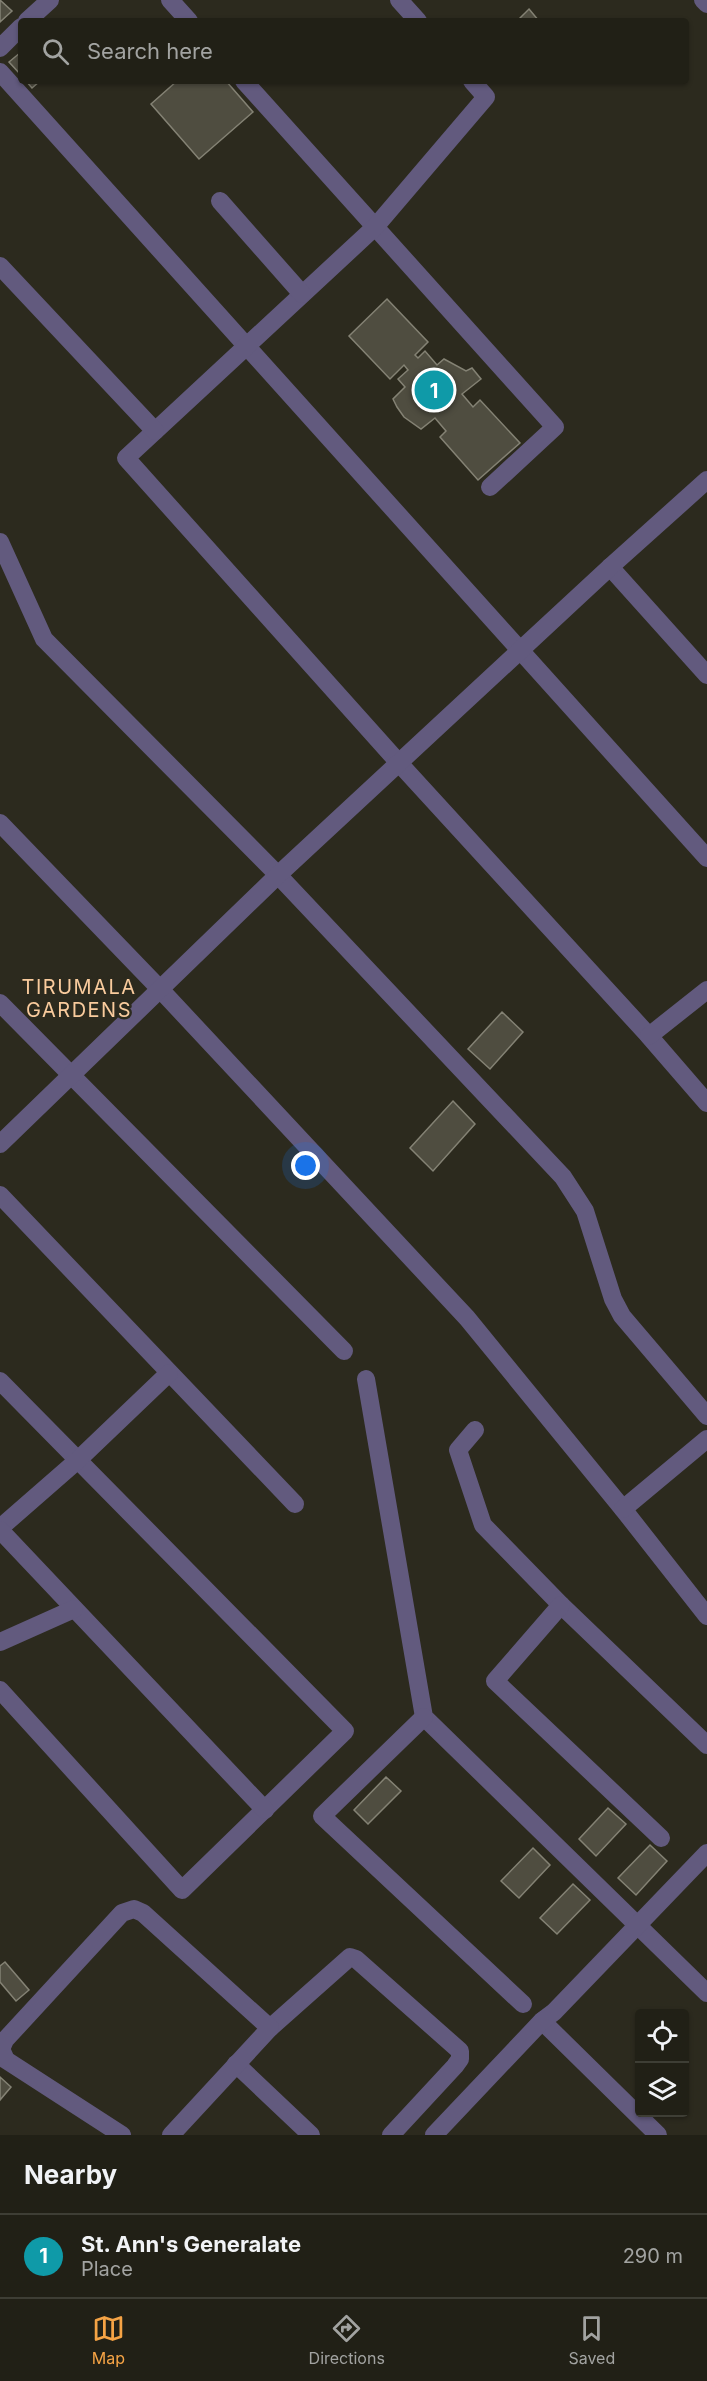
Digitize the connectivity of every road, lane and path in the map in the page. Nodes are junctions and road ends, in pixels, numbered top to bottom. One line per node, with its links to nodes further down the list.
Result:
1 (170, 0): 5 (street)
2 (399, 0): 6 (street)
3 (703, 0): 4 (street)
4 (707, 4)
5 (186, 18)
6 (415, 18)
7 (18, 30): 8 (street)
8 (0, 48)
9 (0, 72): 16 (street)
10 (247, 84): 13 (street)
11 (475, 84): 13 (street)
12 (220, 201): 15 (street)
13 (376, 226): 15 (street); 19 (street)
14 (0, 266): 17 (street)
15 (302, 294): 16 (street)
16 (247, 345): 17 (street); 22 (street)
17 (155, 431): 24 (street)
18 (707, 480): 21 (street)
19 (490, 487)
20 (0, 542): 27 (street)
21 (610, 567): 22 (street); 23 (street)
22 (521, 649): 24 (street); 26 (street)
23 (707, 675)
24 (399, 763): 27 (street); 31 (street)
25 (0, 823): 28 (street)
26 (707, 858)
27 (278, 875): 28 (street); 40 (street)
28 (159, 988): 32 (street); 45 (street)
29 (707, 990): 31 (street)
30 (0, 1003): 32 (street)
31 (649, 1036): 33 (street)
32 (71, 1076): 34 (street); 36 (street)
33 (707, 1103)
34 (0, 1144)
35 (0, 1196): 37 (street)
36 (344, 1351)
37 (169, 1373): 43 (street); 44 (street)
38 (366, 1379): 52 (street)
39 (0, 1381): 43 (street)
40 (707, 1416)
41 (475, 1430): 47 (street)
42 (707, 1439): 45 (street)
43 (79, 1459): 46 (street); 54 (street)
44 (295, 1504)
45 (623, 1509): 49 (street)
46 (0, 1529): 48 (street)
47 (561, 1605): 53 (street); 55 (street)
48 (74, 1609): 50 (street); 54 (street)
49 (707, 1616)
50 (0, 1641)
51 (0, 1690): 54 (street)
52 (424, 1717): 57 (street); 59 (street)
53 (707, 1745)
54 (265, 1810)
55 (661, 1838)
56 (707, 1853): 57 (street)
57 (636, 1925): 58 (street); 60 (street)
58 (707, 1993)
59 (523, 2004)
60 (542, 2021): 63 (street); 68 (street)
61 (270, 2028): 62 (street); 64 (street); 67 (street)
62 (236, 2064): 65 (street); 66 (street)
63 (442, 2132)
64 (122, 2135)
65 (171, 2135)
66 (311, 2135)
67 (390, 2135)
68 (658, 2135)

